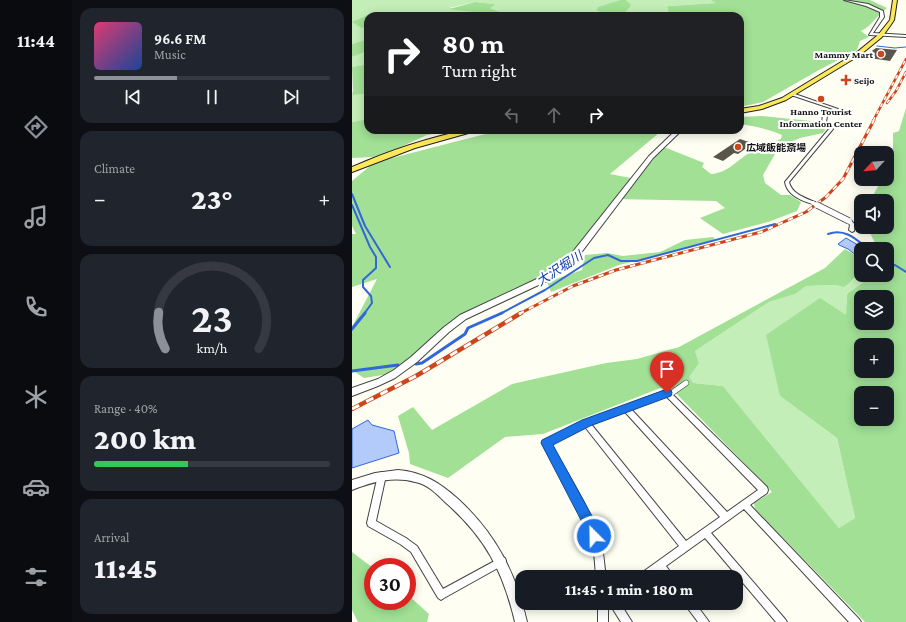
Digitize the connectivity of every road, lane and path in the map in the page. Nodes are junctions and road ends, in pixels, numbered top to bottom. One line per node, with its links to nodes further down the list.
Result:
1 (846, 0): 3 (street)
2 (895, 0): 3 (highway)
3 (880, 36): 4 (street); 5 (highway)
4 (906, 36)
5 (792, 94): 6 (highway); 10 (street, bridge)
6 (744, 110)
7 (454, 134): 9 (highway)
8 (675, 134): 12 (street)
9 (352, 170)
10 (852, 230)
11 (686, 383): 13 (street)
12 (352, 392)
13 (669, 396): 14 (street); 18 (street)
14 (626, 408): 15 (street); 19 (street)
15 (586, 423): 21 (street); 24 (street)
16 (382, 475): 17 (street); 22 (street); 22 (street)
17 (352, 485)
18 (744, 504): 19 (street); 35 (street)
19 (726, 517): 20 (street)
20 (705, 532): 21 (street); 34 (street)
21 (685, 546): 23 (street)
22 (502, 561): 30 (street)
23 (660, 565): 25 (street); 26 (street)
24 (600, 570)
25 (653, 570)
26 (664, 570)
27 (604, 610): 31 (street)
28 (619, 610): 32 (street)
29 (695, 610): 33 (street)
30 (522, 622)
31 (603, 622)
32 (627, 622)
33 (704, 622)
34 (782, 622)
35 (856, 622)

